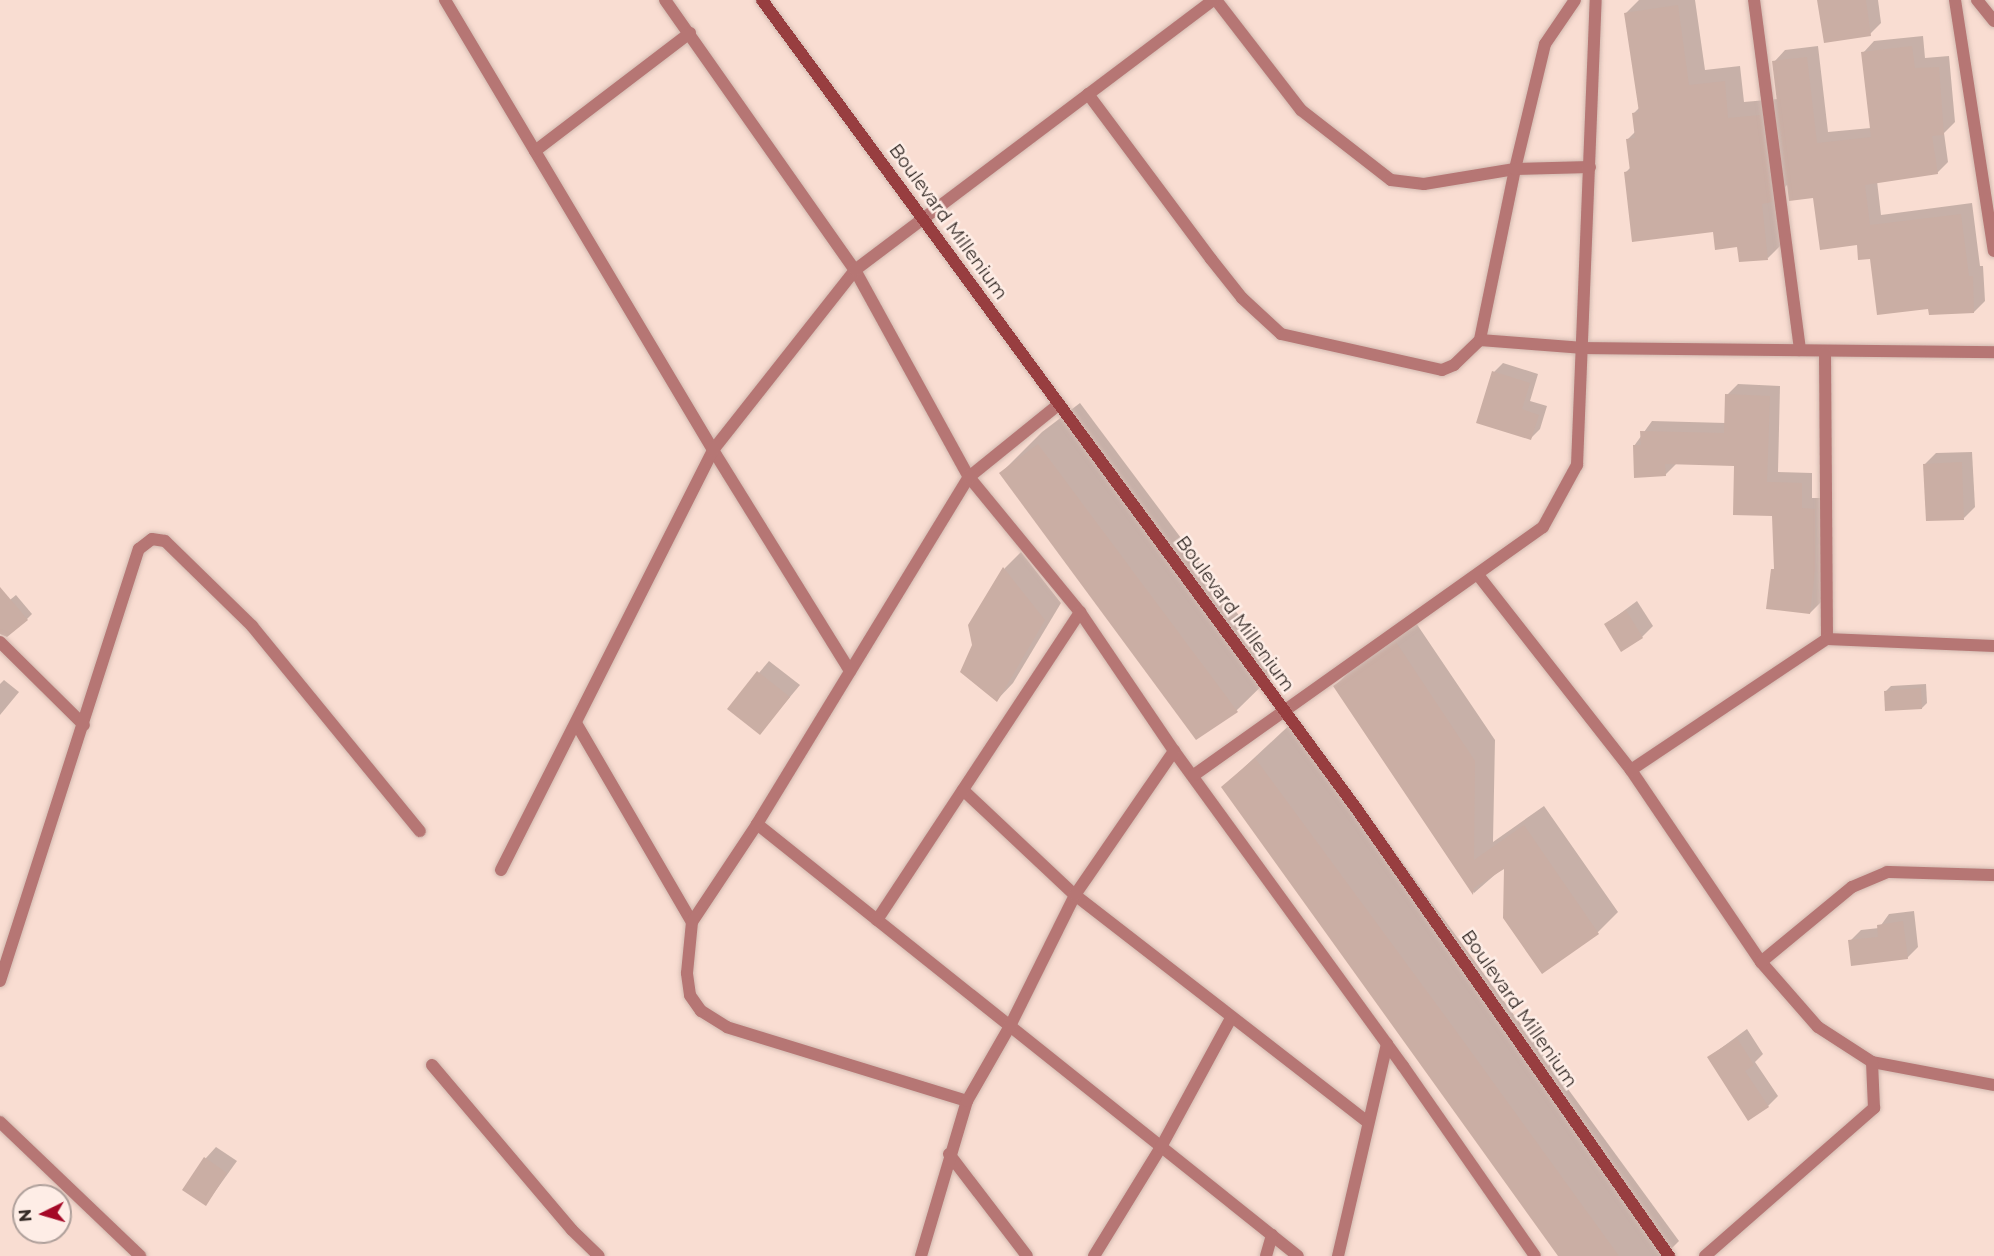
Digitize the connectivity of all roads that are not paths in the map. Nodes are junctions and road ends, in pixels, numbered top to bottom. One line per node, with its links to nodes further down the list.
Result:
1 (446, 0): 13 (street)
2 (665, 0): 11 (street)
3 (762, 0): 16 (main road, Boulevard Millenium)
4 (1215, 0): 12 (street); 15 (street)
5 (1575, 0): 15 (street)
6 (1596, 0): 14 (street)
7 (1754, 0): 21 (street)
8 (1955, 0): 17 (street)
9 (1977, 0): 10 (street)
10 (1994, 21)
11 (690, 33): 13 (street); 18 (street)
12 (1088, 94): 16 (street); 19 (street)
13 (535, 151): 25 (street)
14 (1590, 166): 15 (street); 20 (street)
15 (1515, 169): 19 (street)
16 (923, 218): 18 (street); 24 (main road, Boulevard Millenium)
17 (1994, 251)
18 (855, 270): 25 (street); 26 (street)
19 (1480, 340): 20 (street)
20 (1584, 348): 21 (street); 27 (street)
21 (1800, 350): 22 (street)
22 (1825, 352): 23 (street); 29 (street)
23 (1994, 352)
24 (1059, 404): 26 (street); 33 (main road, Boulevard Millenium)
25 (713, 450): 32 (street); 34 (street)
26 (969, 477): 28 (street); 32 (street)
27 (1478, 575): 33 (street); 37 (street)
28 (1080, 612): 36 (street); 39 (street)
29 (1827, 639): 31 (street); 37 (street)
30 (0, 642): 35 (street)
31 (1994, 646)
32 (850, 671): 40 (street)
33 (1283, 709): 38 (street); 70 (main road, Boulevard Millenium)
34 (576, 723): 42 (street); 46 (street)
35 (84, 725): 41 (street); 48 (street)
36 (1174, 751): 38 (street); 44 (street)
37 (1631, 770): 47 (street)
38 (1194, 775): 51 (street)
39 (963, 790): 44 (street); 45 (street)
40 (757, 824): 45 (street); 46 (street)
41 (420, 831)
42 (501, 870)
43 (1994, 875): 47 (street)
44 (1075, 895): 49 (street); 50 (street)
45 (877, 920): 50 (street)
46 (692, 922): 55 (street)
47 (1761, 962): 52 (street)
48 (0, 981)
49 (1231, 1018): 57 (street); 58 (street)
50 (1010, 1026): 55 (street); 58 (street)
51 (1387, 1044): 57 (street); 69 (street)
52 (1872, 1062): 54 (street); 71 (street)
53 (432, 1065): 62 (street)
54 (1994, 1085)
55 (967, 1101): 59 (street)
56 (0, 1122): 61 (street)
57 (1368, 1122): 68 (street)
58 (1161, 1147): 60 (street); 65 (street)
59 (949, 1154): 63 (street); 64 (street)
60 (1272, 1235): 66 (street); 67 (street)
61 (140, 1256)
62 (599, 1256)
63 (921, 1256)
64 (1028, 1256)
65 (1094, 1256)
66 (1266, 1256)
67 (1298, 1256)
68 (1338, 1256)
69 (1534, 1256)
70 (1669, 1256)
71 (1705, 1256)

